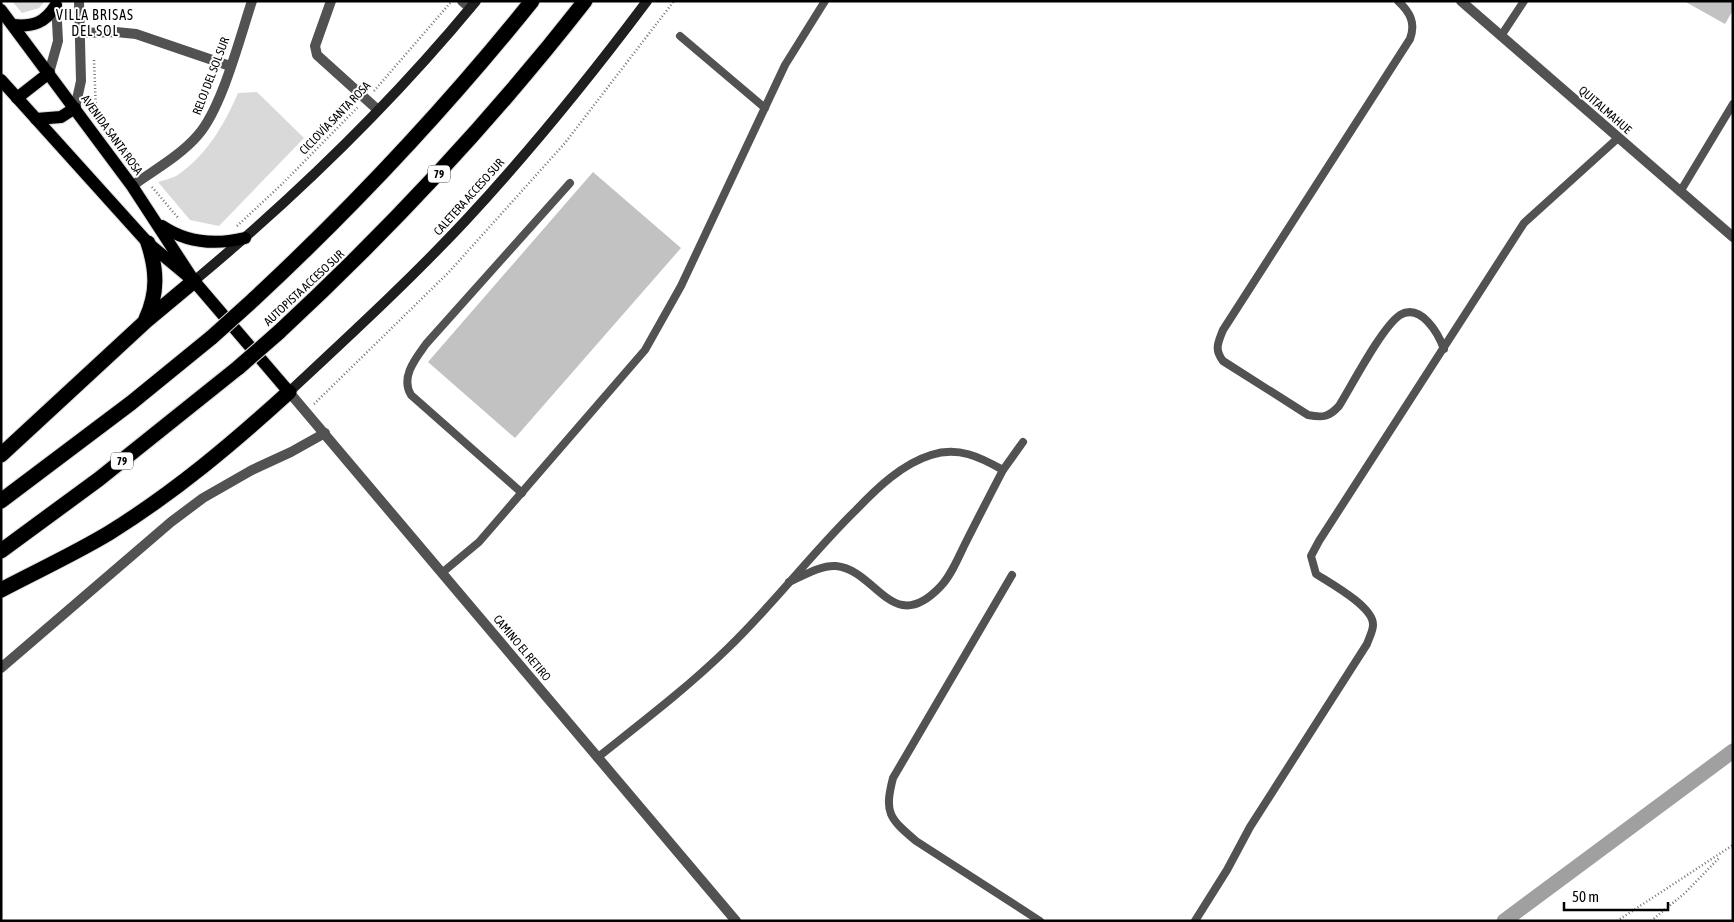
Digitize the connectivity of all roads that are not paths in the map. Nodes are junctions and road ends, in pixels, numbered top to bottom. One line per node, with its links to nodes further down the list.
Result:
1 (79, 1): 15 (street)
2 (252, 1): 18 (street, RELOJ DEL SOL SUR)
3 (331, 1): 25 (street)
4 (532, 1): 44 (highway, AUTOPISTA ACCESO SUR, bridge)
5 (584, 1): 45 (highway, AUTOPISTA ACCESO SUR / 79, bridge)
6 (647, 1): 38 (main road, CALETERA ACCESO SUR)
7 (825, 1): 24 (lane)
8 (1398, 1): 37 (lane)
9 (1461, 1): 17 (street, QUITALMAHUE)
10 (1524, 1): 17 (lane)
11 (56, 3): 14 (main road); 19 (street)
12 (469, 4): 25 (main road)
13 (1, 10): 14 (main road, AVENIDA SANTA ROSA)
14 (13, 25): 19 (main road, AVENIDA SANTA ROSA)
15 (80, 34): 18 (street); 23 (street)
16 (680, 36): 24 (lane)
17 (1501, 36): 27 (street, QUITALMAHUE)
18 (230, 66): 29 (street, RELOJ DEL SOL SUR)
19 (49, 73): 21 (main road); 23 (main road, AVENIDA SANTA ROSA)
20 (1, 80): 21 (main road, AVENIDA SANTA ROSA)
21 (17, 98): 26 (main road, AVENIDA SANTA ROSA)
22 (1733, 104): 30 (lane)
23 (76, 108): 26 (main road); 29 (main road, AVENIDA SANTA ROSA)
24 (765, 108): 43 (lane)
25 (378, 110): 33 (main road)
26 (36, 119): 34 (main road, AVENIDA SANTA ROSA)
27 (1618, 138): 30 (street, QUITALMAHUE); 37 (lane)
28 (570, 183): 43 (lane)
29 (132, 186): 31 (main road, AVENIDA SANTA ROSA)
30 (1680, 192): 32 (street, QUITALMAHUE)
31 (158, 223): 33 (main road); 35 (main road, AVENIDA SANTA ROSA)
32 (1733, 236)
33 (245, 238): 35 (main road)
34 (148, 244): 35 (main road, AVENIDA SANTA ROSA); 36 (highway)
35 (194, 281): 36 (highway); 38 (main road, AVENIDA SANTA ROSA)
36 (146, 320): 41 (highway)
37 (1444, 349): 54 (lane)
38 (289, 392): 39 (street, CAMINO EL RETIRO); 49 (highway)
39 (325, 433): 46 (street, CAMINO EL RETIRO); 50 (street)
40 (1023, 442): 42 (lane)
41 (1, 455)
42 (1003, 470): 48 (lane); 48 (lane)
43 (522, 493): 46 (lane)
44 (1, 501)
45 (1, 551)
46 (443, 572): 51 (street, CAMINO EL RETIRO)
47 (1012, 575): 53 (lane)
48 (788, 583): 51 (lane)
49 (1, 590)
50 (1, 668)
51 (597, 758): 52 (street, CAMINO EL RETIRO)
52 (736, 921)
53 (1040, 921)
54 (1195, 921)

